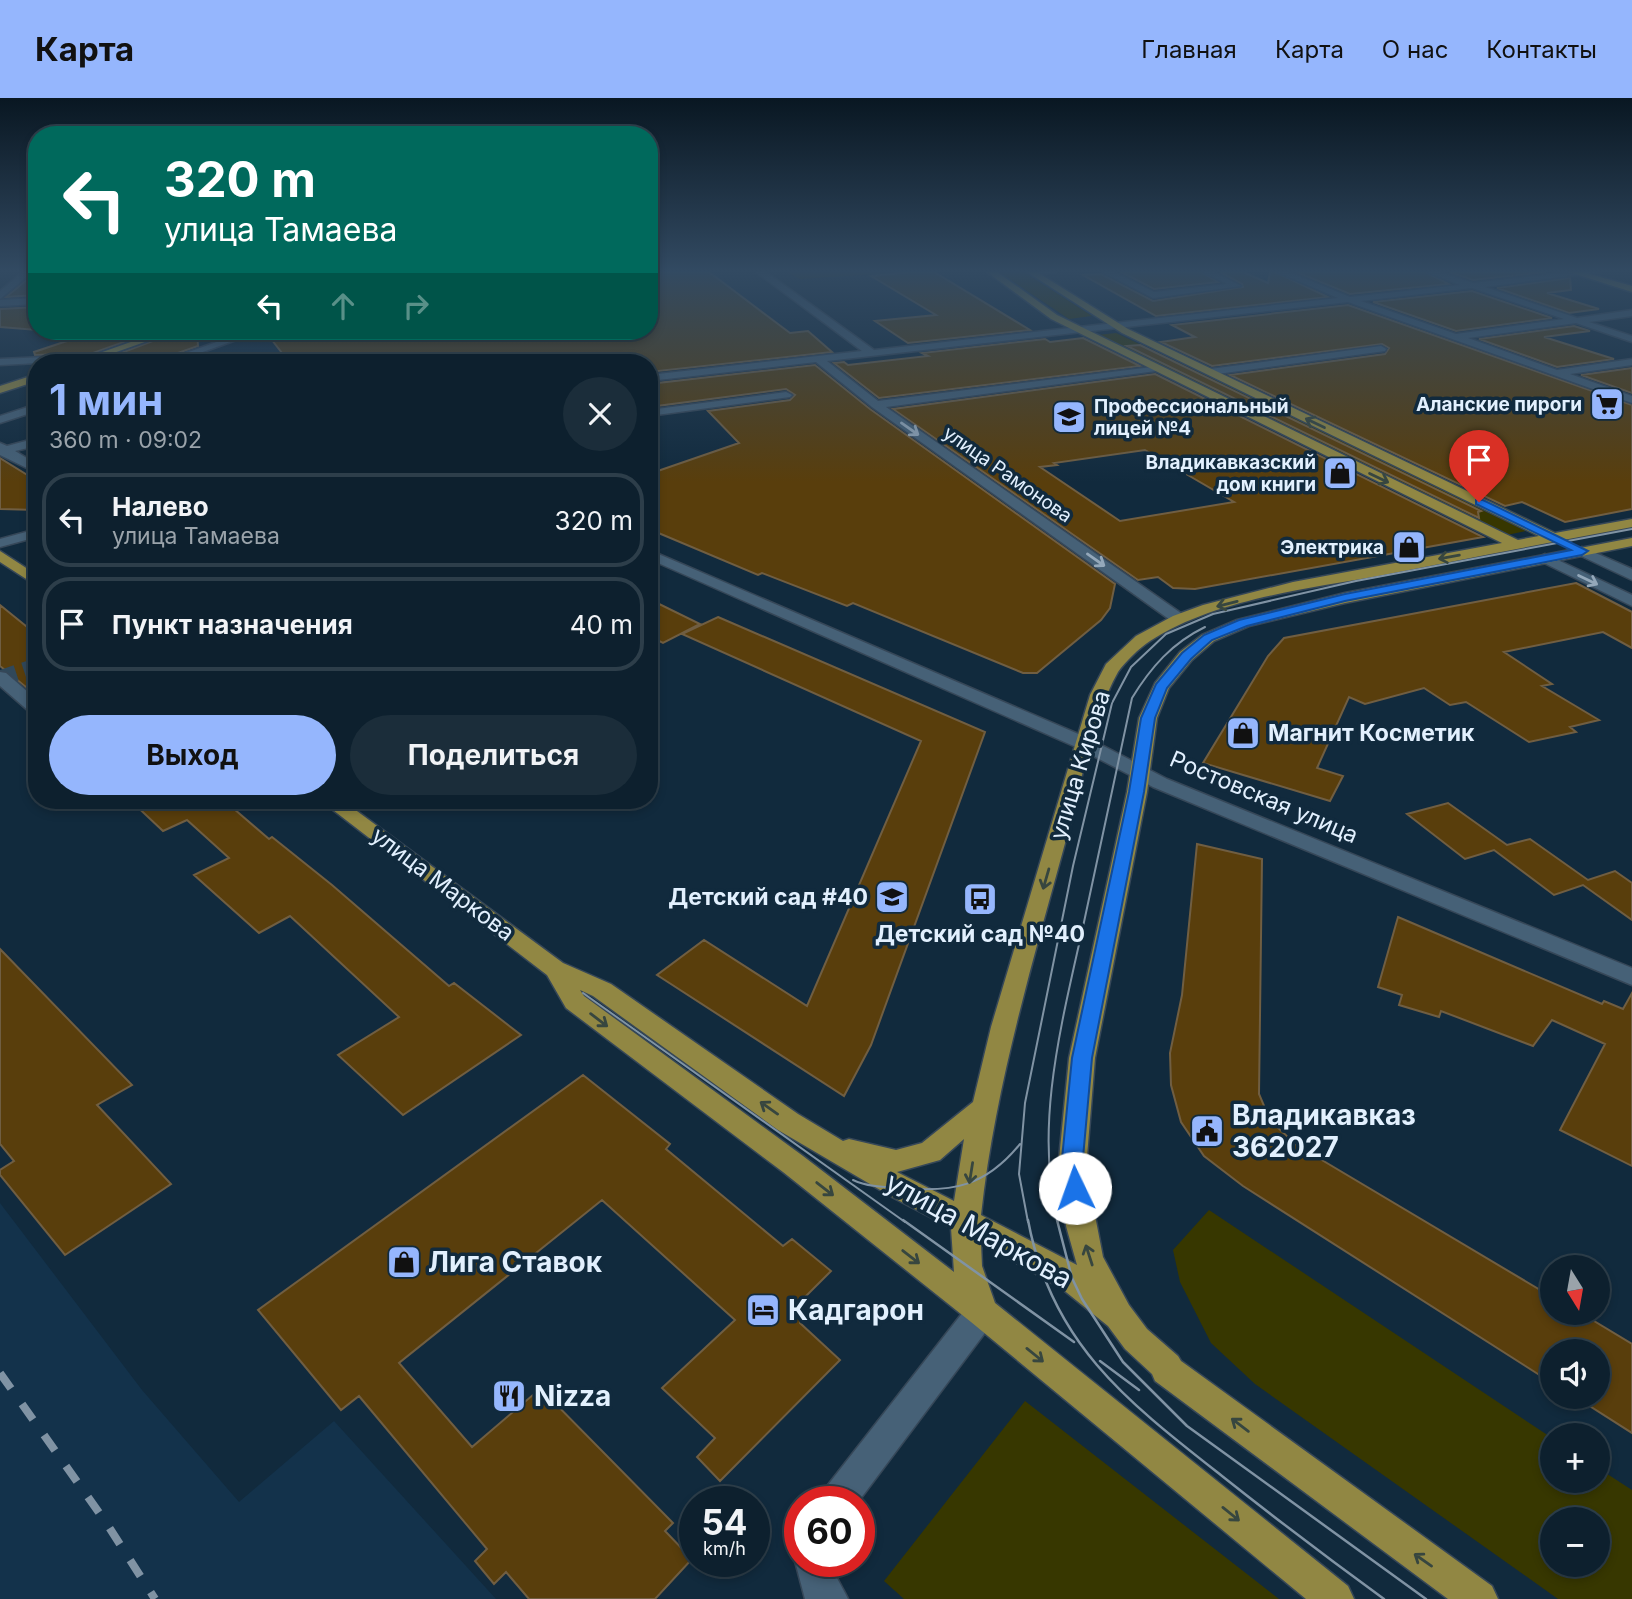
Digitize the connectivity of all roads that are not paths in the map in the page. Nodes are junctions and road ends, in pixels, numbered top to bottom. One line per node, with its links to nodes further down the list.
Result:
1 (138, 342): 10 (main road)
2 (224, 342): 11 (street)
3 (856, 342): 9 (street)
4 (959, 342): 9 (street)
5 (1103, 342): 16 (main road)
6 (1148, 342): 17 (main road)
7 (1468, 342): 18 (street)
8 (1381, 349): 17 (street)
9 (870, 352): 12 (street)
10 (103, 354)
11 (189, 354)
12 (817, 358): 19 (street); 24 (street, улица Рамонова)
13 (28, 361): 14 (street)
14 (0, 362)
15 (1632, 362): 18 (street)
16 (1156, 368): 24 (street); 36 (main road, one-way to 36)
17 (1210, 372): 33 (main road, one-way to 17)
18 (1556, 373): 23 (street)
19 (658, 377)
20 (28, 380): 21 (main road)
21 (0, 390)
22 (786, 395): 26 (street)
23 (1632, 400)
24 (876, 405): 44 (street, улица Рамонова, one-way to 44)
25 (28, 410): 27 (street)
26 (658, 412)
27 (0, 420)
28 (28, 444): 29 (street)
29 (2, 449): 30 (street)
30 (28, 464)
31 (1632, 523): 33 (main road, улица Кирова)
32 (28, 535): 35 (street)
33 (1553, 538): 36 (main road, улица Кирова); 37 (main road)
34 (1632, 542): 37 (main road)
35 (0, 543)
36 (1516, 545): 40 (main road); 44 (main road, улица Кирова, one-way to 44)
37 (1582, 551): 40 (main road); 42 (street)
38 (0, 555): 41 (main road)
39 (658, 558): 47 (street, Ростовская улица)
40 (1545, 558): 43 (street, one-way to 43); 48 (main road)
41 (28, 575)
42 (1632, 575)
43 (1632, 601)
44 (1179, 619): 47 (main road, улица Кирова)
45 (0, 678): 46 (street)
46 (28, 701)
47 (1083, 743): 48 (street, Ростовская улица); 52 (main road, улица Кирова, one-way to 52)
48 (1139, 772): 51 (street, Ростовская улица); 56 (main road, one-way to 48)
49 (342, 809): 50 (main road, улица Маркова)
50 (555, 969): 53 (main road, улица Маркова, one-way to 50); 55 (main road, улица Маркова, one-way to 55)
51 (1632, 977)
52 (985, 1107): 53 (main road); 54 (main road, улица Кирова, one-way to 54)
53 (826, 1145): 54 (main road, улица Маркова)
54 (966, 1222): 55 (main road, улица Кирова); 56 (main road, улица Маркова)
55 (982, 1312): 57 (street); 60 (main road, улица Маркова, one-way to 60)
56 (1119, 1316): 61 (main road, улица Маркова, one-way to 56)
57 (848, 1486)
58 (817, 1577): 59 (street)
59 (829, 1599)
60 (1335, 1599)
61 (1479, 1599)

